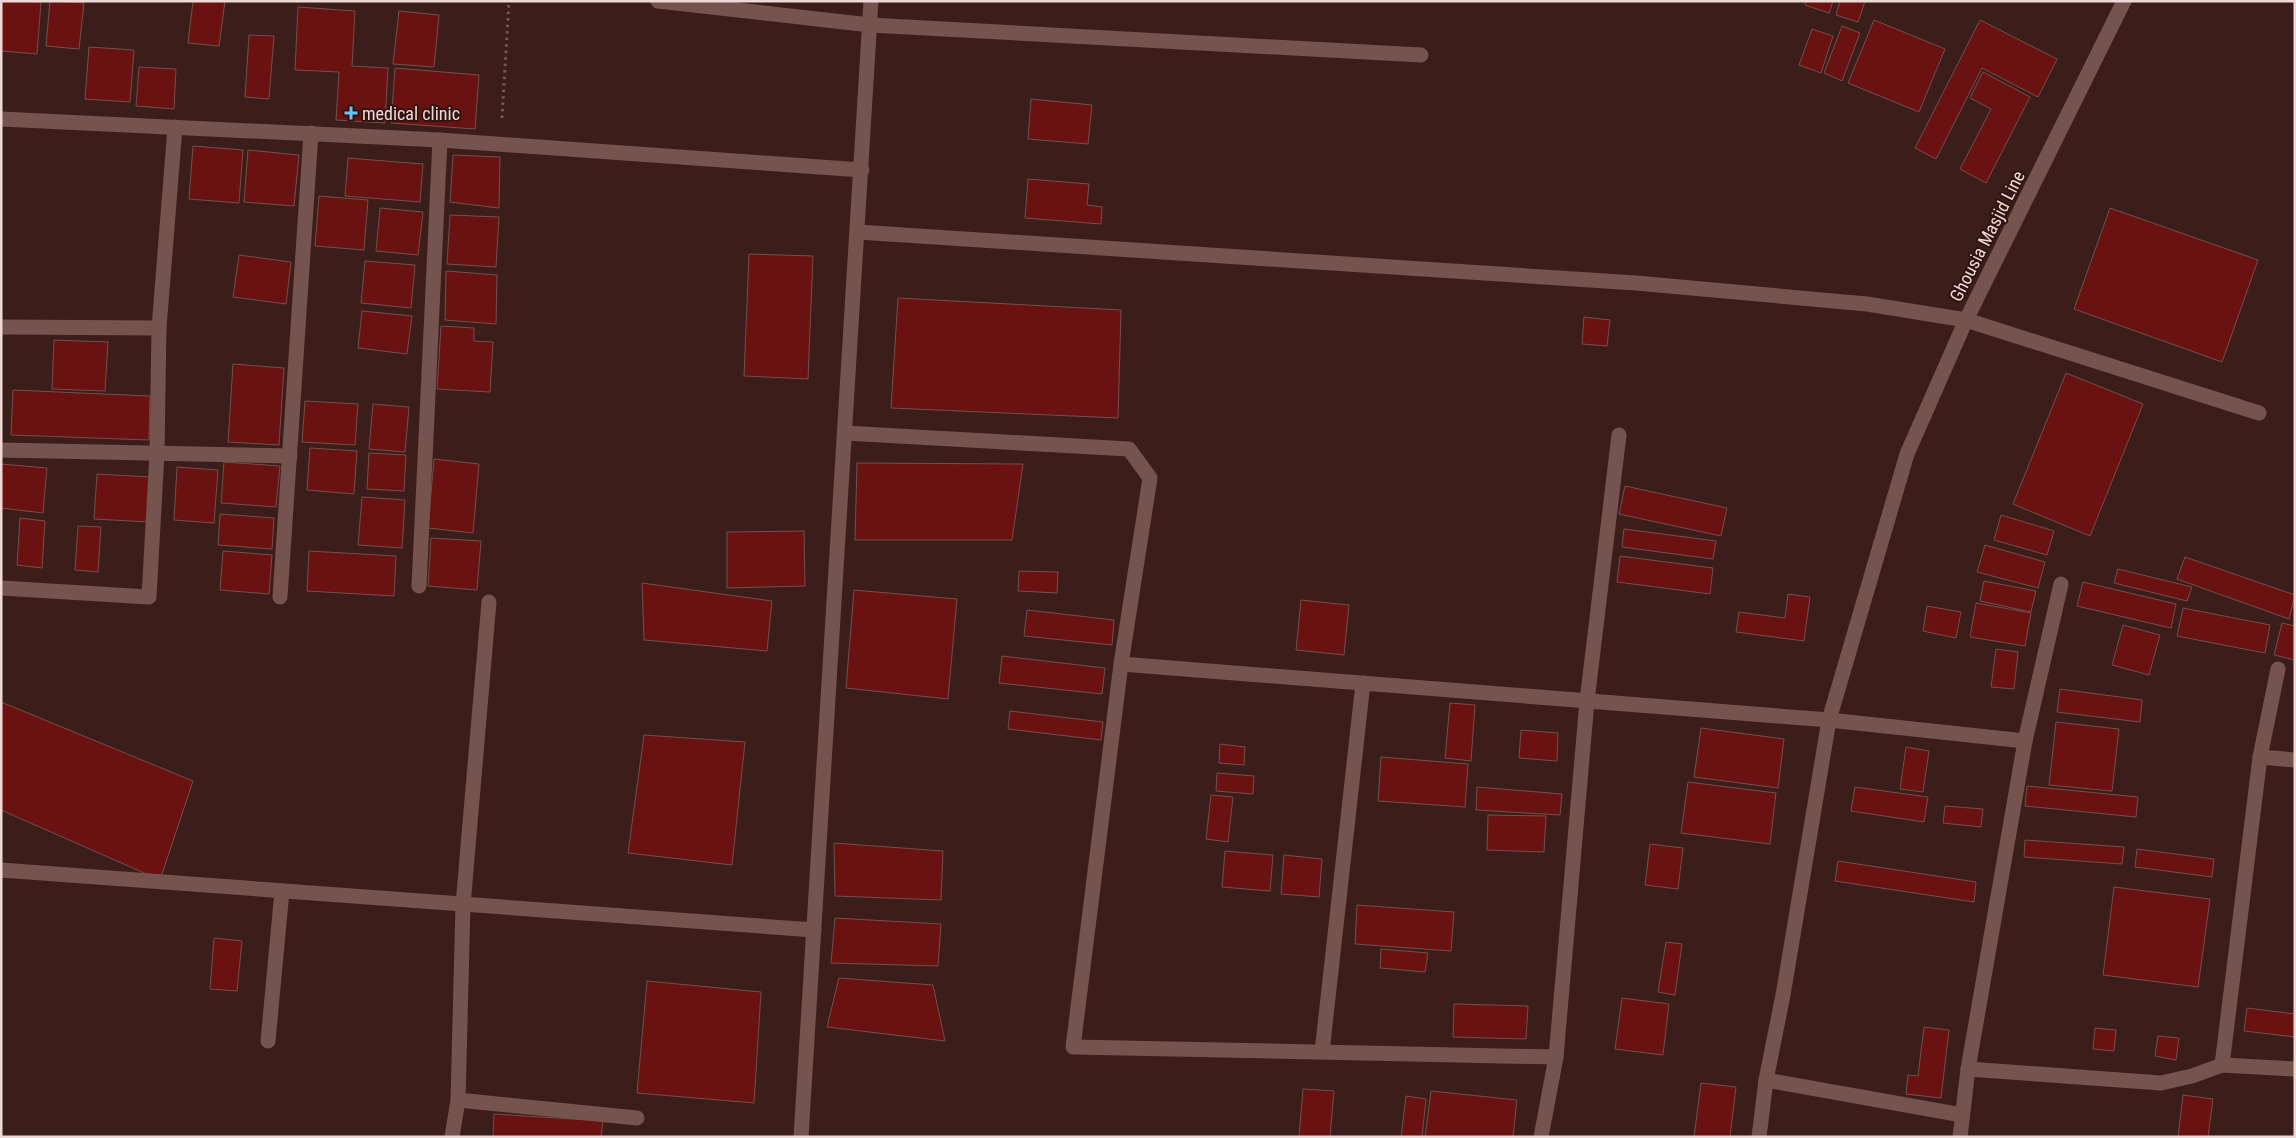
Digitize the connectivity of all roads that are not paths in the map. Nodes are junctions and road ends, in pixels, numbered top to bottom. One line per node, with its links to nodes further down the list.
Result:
1 (658, 1): 4 (street)
2 (871, 1): 4 (street)
3 (2124, 1): 12 (street, Ghousia Masjid Line)
4 (870, 25): 5 (street); 10 (street)
5 (1421, 56)
6 (1, 119): 7 (street)
7 (175, 127): 8 (street); 14 (street)
8 (310, 133): 9 (street); 20 (street)
9 (440, 140): 10 (street); 22 (street)
10 (862, 170): 11 (street)
11 (858, 232): 12 (street); 16 (street)
12 (1966, 320): 15 (street, Ghousia Masjid Line); 30 (street)
13 (1, 327): 14 (street)
14 (159, 328): 19 (street)
15 (2259, 412)
16 (845, 433): 26 (street); 37 (street)
17 (1619, 435): 29 (street)
18 (1, 450): 19 (street)
19 (157, 453): 20 (street); 23 (street)
20 (290, 456): 24 (street)
21 (2061, 584): 31 (street)
22 (418, 586)
23 (1, 588)
24 (280, 597)
25 (489, 602): 36 (street)
26 (1120, 664): 28 (street); 39 (street)
27 (2278, 669): 32 (street)
28 (1364, 683): 29 (street); 39 (street)
29 (1587, 701): 30 (street); 40 (street)
30 (1828, 720): 31 (street); 44 (street)
31 (2025, 741): 42 (street)
32 (2260, 757): 33 (street); 41 (street)
33 (2295, 760)
34 (1, 870): 35 (street)
35 (282, 892): 36 (street); 38 (street)
36 (463, 905): 37 (street); 45 (street)
37 (814, 930): 49 (street)
38 (268, 1041)
39 (1322, 1052): 40 (street)
40 (1556, 1057): 50 (street)
41 (2222, 1064): 42 (street); 43 (street)
42 (1968, 1068): 46 (street)
43 (2295, 1069)
44 (1766, 1080): 46 (street); 51 (street)
45 (458, 1100): 47 (street); 48 (street)
46 (1962, 1116): 52 (street)
47 (637, 1118)
48 (452, 1137)
49 (801, 1137)
50 (1541, 1137)
51 (1759, 1137)
52 (1960, 1137)

